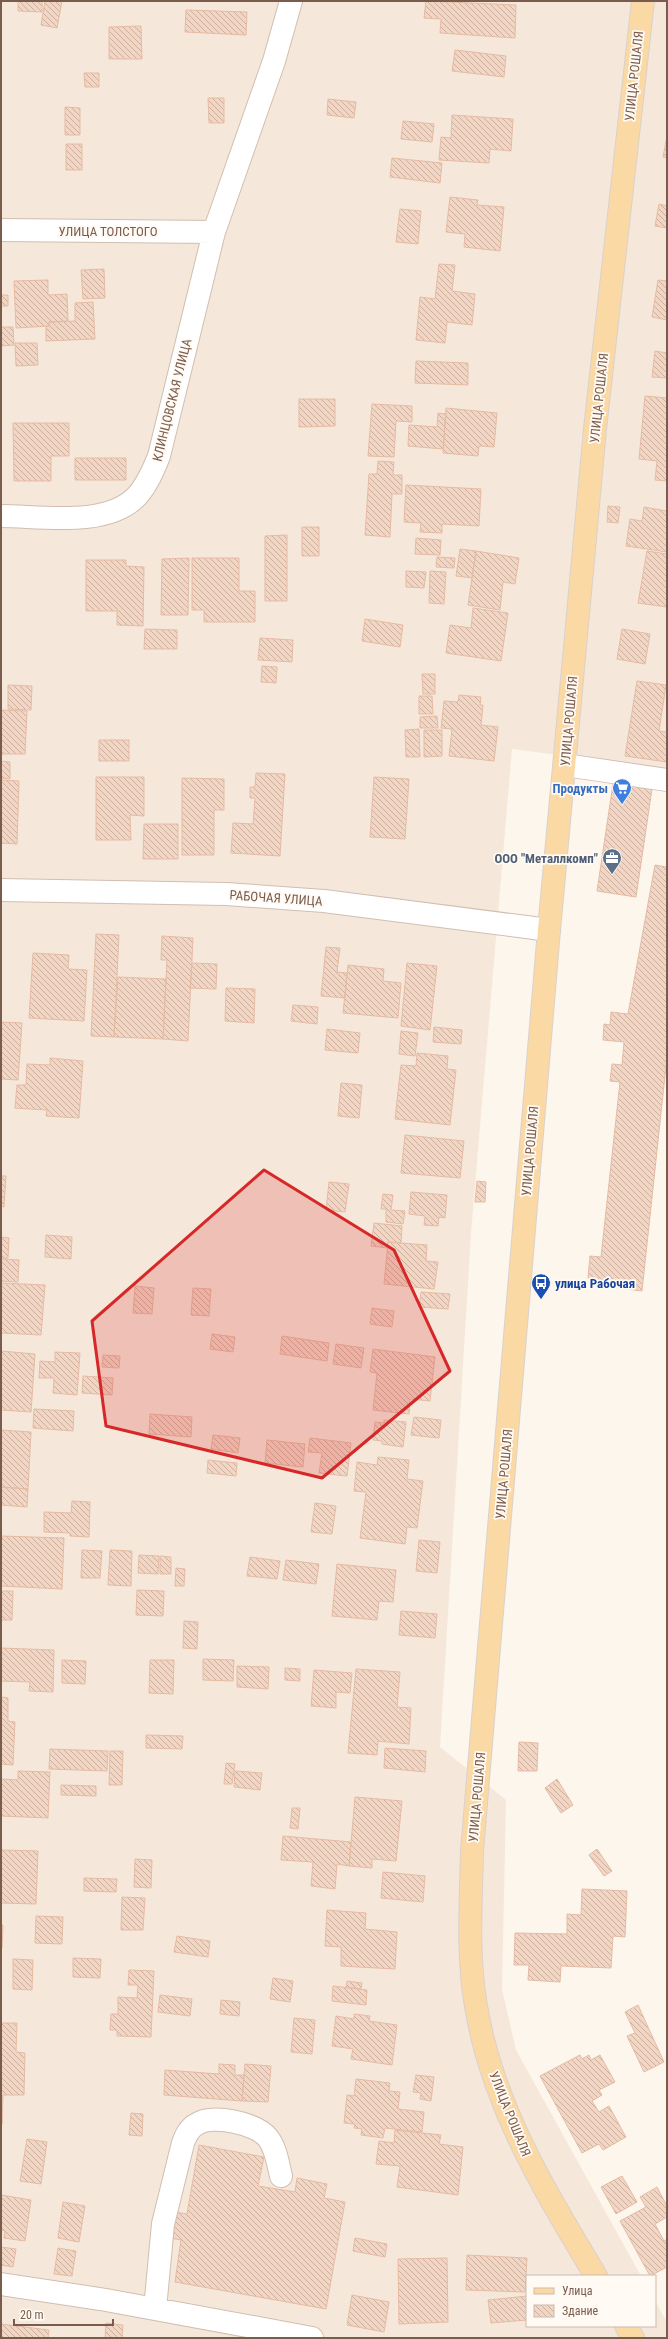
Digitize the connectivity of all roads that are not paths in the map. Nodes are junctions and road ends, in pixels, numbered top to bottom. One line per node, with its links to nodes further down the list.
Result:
1 (291, 1): 4 (street, КЛИНЦОВСКАЯ УЛИЦА)
2 (643, 1): 6 (main road, УЛИЦА РОШАЛЯ)
3 (1, 230): 4 (street, УЛИЦА ТОЛСТОГО)
4 (214, 232): 5 (street, КЛИНЦОВСКАЯ УЛИЦА)
5 (1, 516)
6 (565, 765): 7 (street); 9 (main road, УЛИЦА РОШАЛЯ)
7 (667, 780)
8 (1, 890): 9 (street, РАБОЧАЯ УЛИЦА)
9 (549, 930): 11 (main road, УЛИЦА РОШАЛЯ)
10 (281, 2176): 13 (street)
11 (595, 2275)
12 (1, 2284): 13 (street)
13 (155, 2309): 15 (street)
14 (627, 2327): 16 (main road)
15 (312, 2338)
16 (633, 2338)

